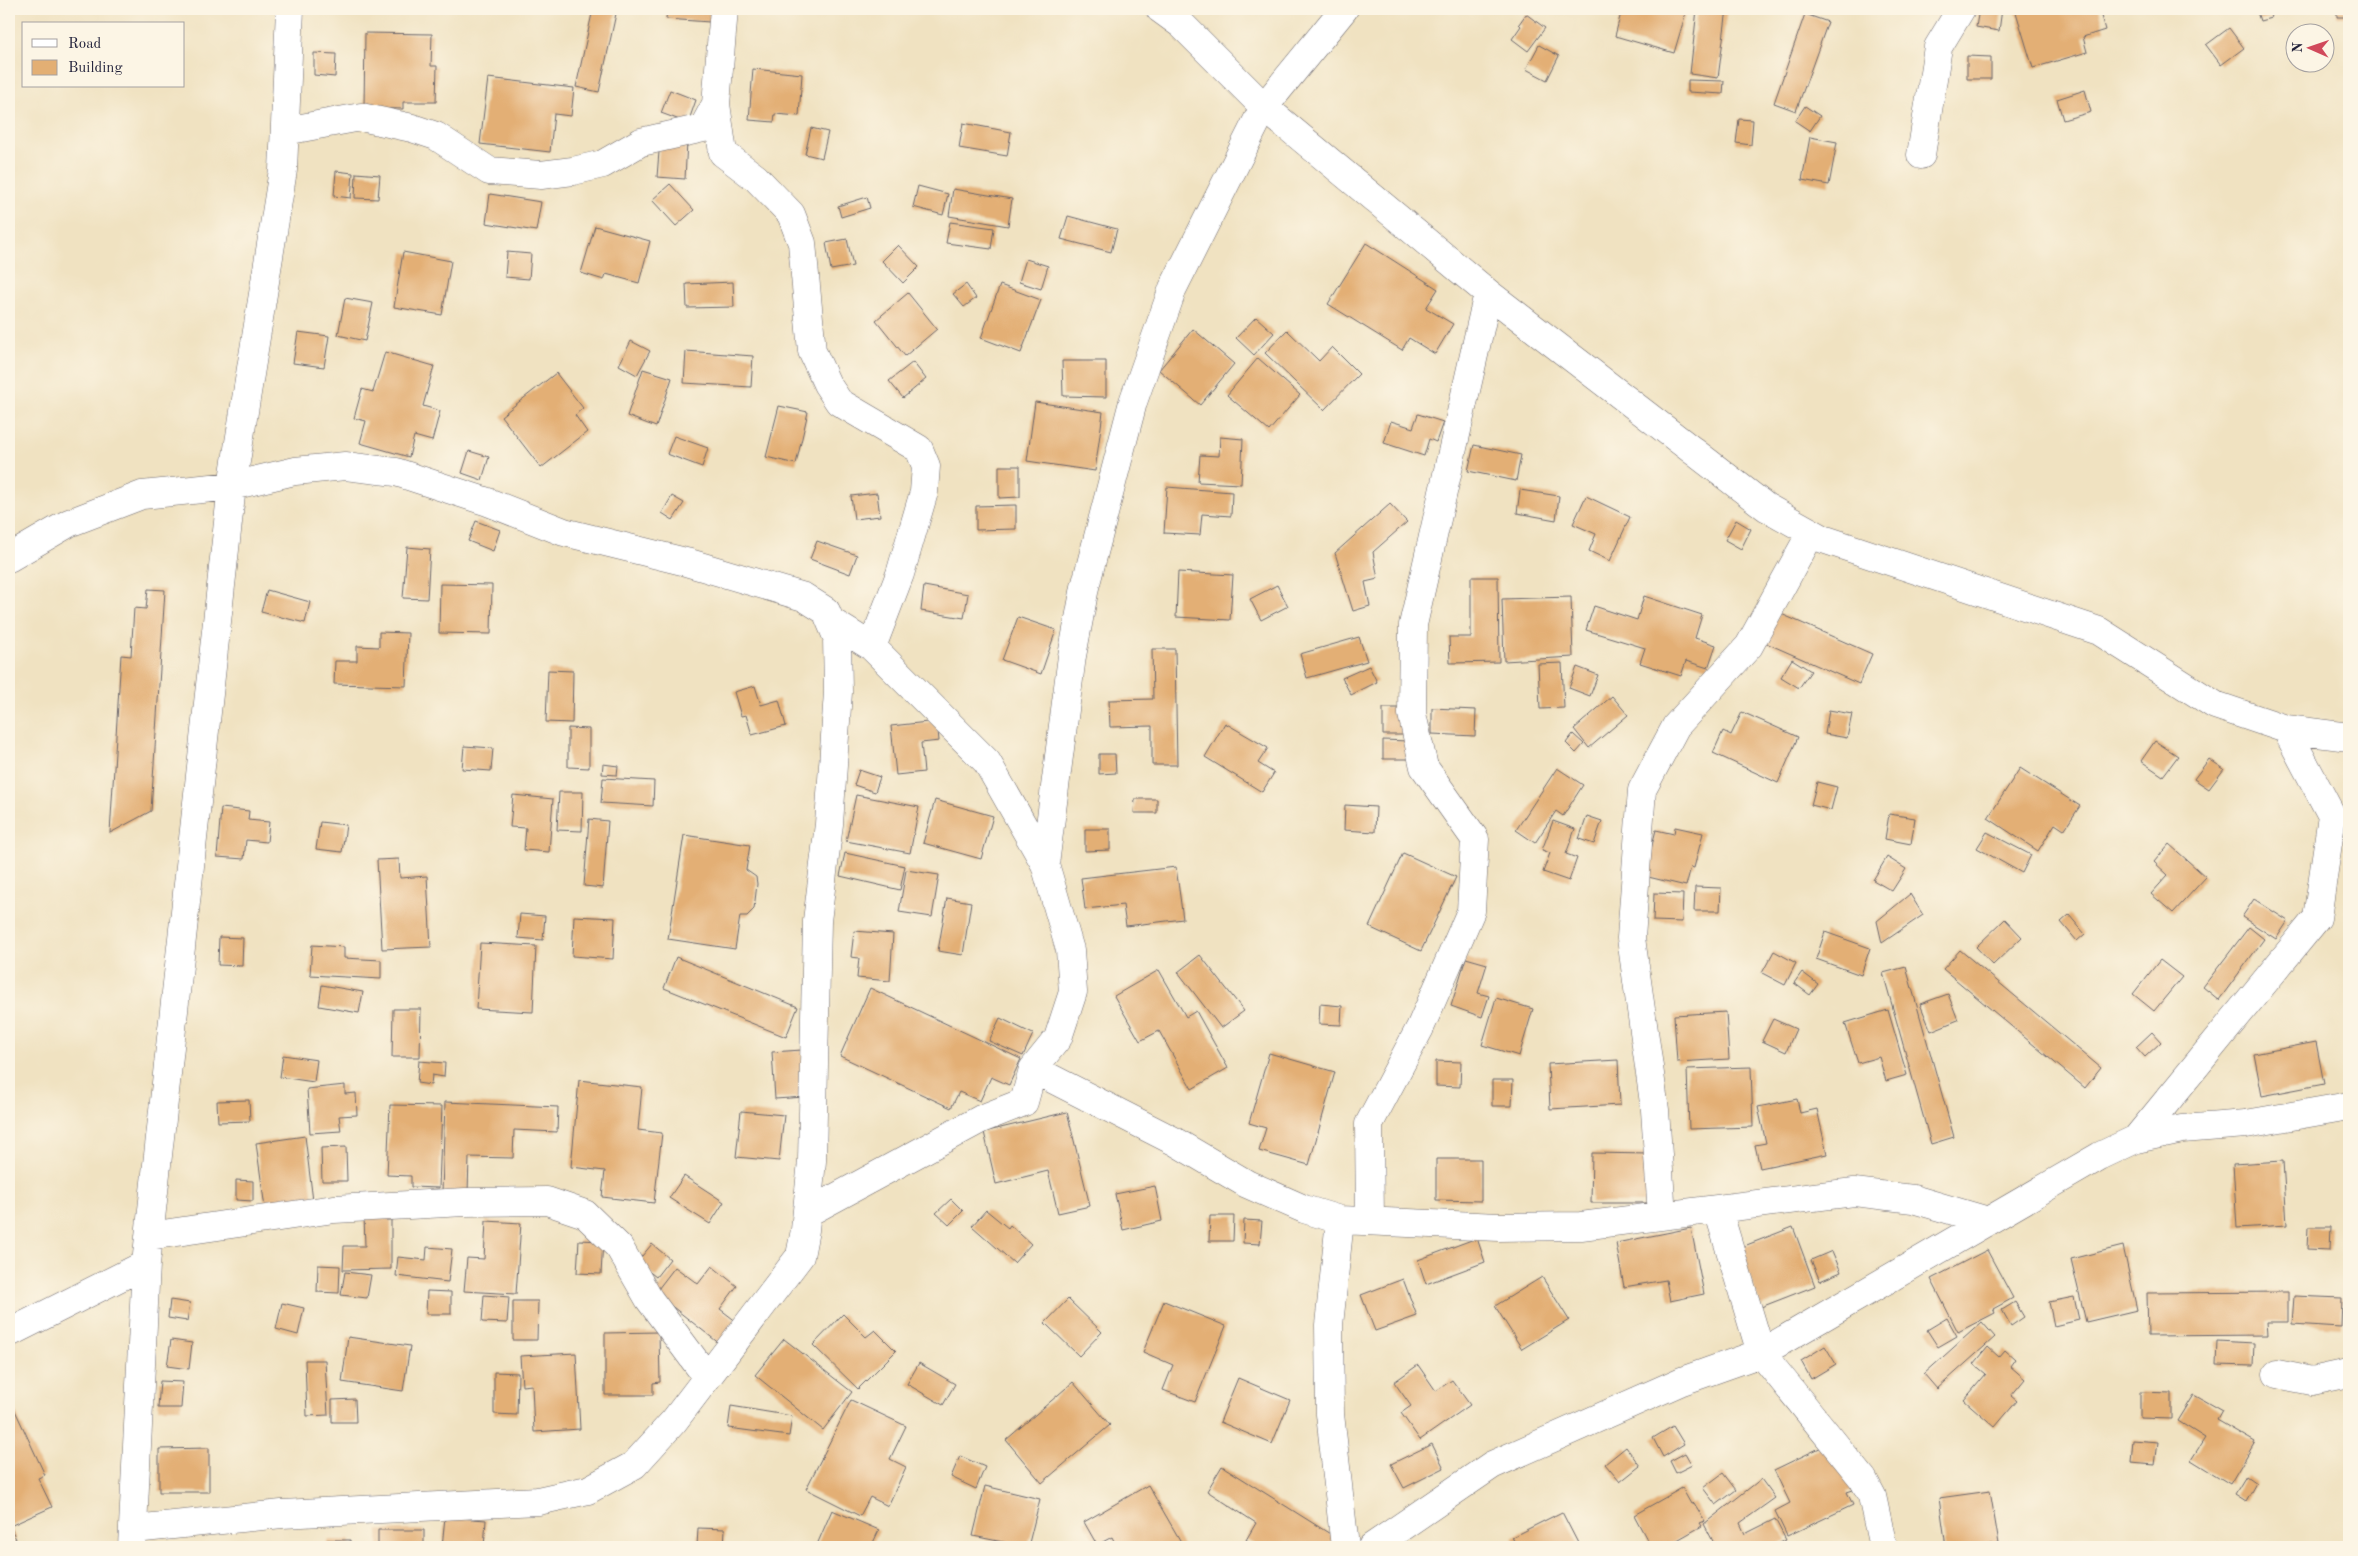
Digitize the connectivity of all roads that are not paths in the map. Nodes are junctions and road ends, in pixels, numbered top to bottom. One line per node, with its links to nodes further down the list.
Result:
1 (290, 9): 8 (street)
2 (724, 9): 6 (street)
3 (1160, 9): 7 (street)
4 (1344, 9): 7 (street)
5 (1961, 9): 9 (street)
6 (716, 104): 8 (street); 15 (street)
7 (1264, 107): 10 (street); 18 (street)
8 (285, 131): 11 (street)
9 (1921, 155)
10 (1488, 293): 12 (street); 26 (street)
11 (232, 486): 13 (street); 14 (street); 28 (street)
12 (1811, 533): 16 (street); 24 (street)
13 (9, 558)
14 (832, 622): 15 (street); 23 (street)
15 (872, 647): 18 (street)
16 (2286, 729): 17 (street); 21 (street)
17 (2349, 737)
18 (1045, 864): 19 (street)
19 (1033, 1069): 23 (street); 25 (street)
20 (2349, 1106): 21 (street)
21 (2136, 1139): 27 (street)
22 (1718, 1210): 24 (street); 27 (street); 31 (street)
23 (807, 1213): 34 (street)
24 (1662, 1216): 26 (street)
25 (1340, 1220): 26 (street); 36 (street)
26 (1370, 1221)
27 (1988, 1222): 31 (street)
28 (149, 1236): 29 (street); 34 (street)
29 (146, 1264): 30 (street); 35 (street)
30 (9, 1333)
31 (1761, 1353): 37 (street); 38 (street)
32 (2277, 1374): 33 (street)
33 (2349, 1374)
34 (707, 1377): 35 (street)
35 (133, 1538)
36 (1345, 1547)
37 (1372, 1547)
38 (1884, 1547)

